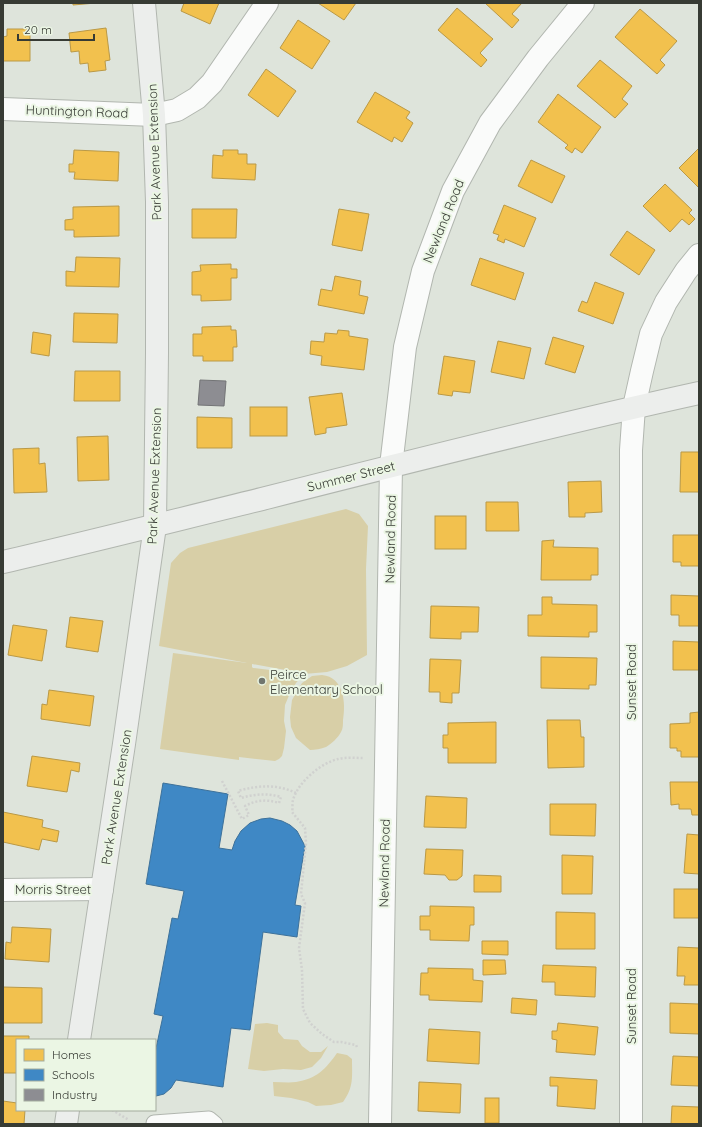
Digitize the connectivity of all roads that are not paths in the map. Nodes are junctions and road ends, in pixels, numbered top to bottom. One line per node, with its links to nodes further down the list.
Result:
1 (144, 3): 5 (main road, Park Avenue Extension)
2 (268, 3): 5 (street, Huntington Road)
3 (583, 3): 9 (street, Newland Road)
4 (3, 108): 5 (street, Huntington Road)
5 (154, 115): 10 (main road, Park Avenue Extension)
6 (699, 255): 8 (street, Sunset Road)
7 (699, 393): 8 (main road, Summer Street)
8 (634, 407): 9 (main road, Summer Street); 20 (street, Sunset Road)
9 (391, 466): 10 (main road, Summer Street); 19 (street, Newland Road)
10 (155, 526): 11 (main road, Summer Street); 12 (main road, Park Avenue Extension)
11 (3, 562)
12 (102, 889): 13 (street, Morris Street); 14 (main road, Park Avenue Extension)
13 (3, 890)
14 (79, 1039)
15 (68, 1111): 16 (main road)
16 (66, 1124)
17 (154, 1124): 18 (lane)
18 (215, 1124)
19 (380, 1124)
20 (631, 1124)

